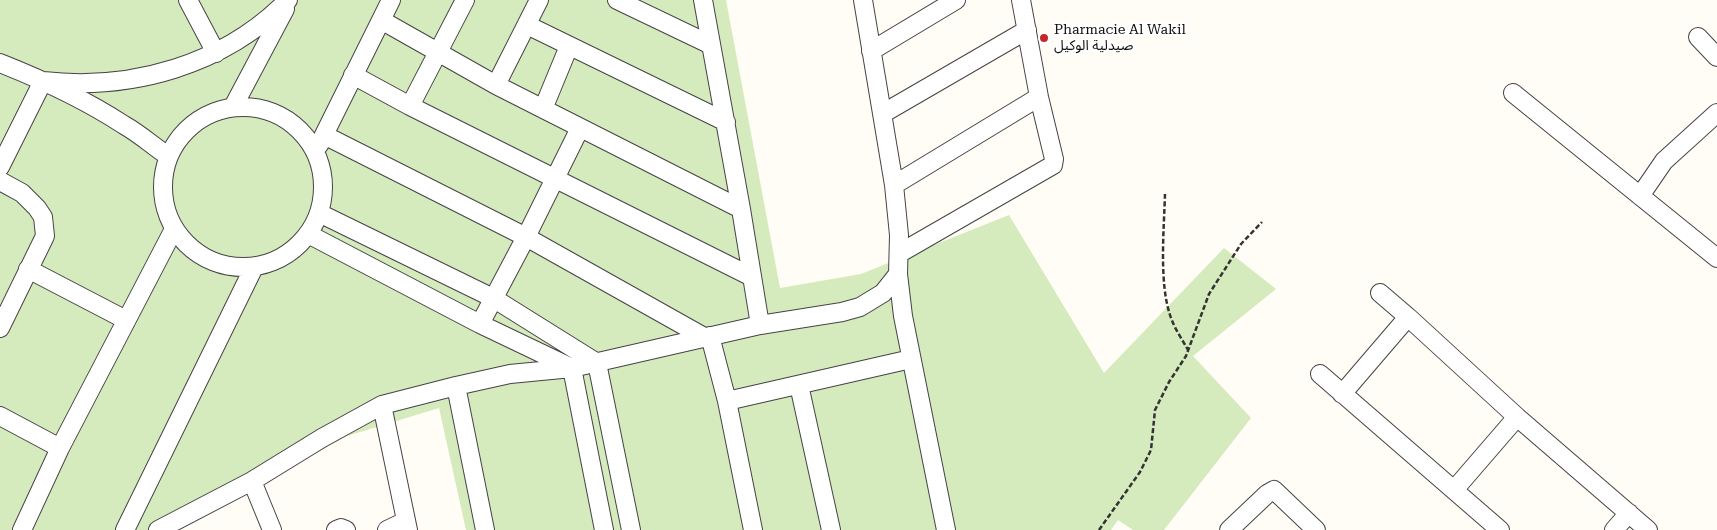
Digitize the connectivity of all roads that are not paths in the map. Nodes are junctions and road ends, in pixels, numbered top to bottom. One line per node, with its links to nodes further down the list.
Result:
1 (188, 0): 18 (street)
2 (289, 0): 18 (street); 28 (street)
3 (391, 0): 11 (street)
4 (465, 0): 19 (street)
5 (539, 0): 12 (street)
6 (617, 0): 15 (street)
7 (703, 0): 15 (street)
8 (863, 0): 17 (street)
9 (956, 0): 17 (street)
10 (1021, 0): 13 (street)
11 (381, 20): 19 (street); 22 (street)
12 (526, 25): 16 (street); 24 (street)
13 (1028, 30): 26 (street); 31 (street)
14 (1698, 37): 20 (street)
15 (711, 45): 32 (street)
16 (570, 46): 29 (street); 32 (street)
17 (872, 51): 31 (street)
18 (216, 52): 23 (street)
19 (439, 52): 24 (street); 27 (street)
20 (1717, 57)
21 (0, 64): 23 (street)
22 (353, 75): 27 (street); 34 (street)
23 (43, 81): 36 (street); 37 (street)
24 (496, 85): 29 (street)
25 (1513, 93): 41 (street)
26 (1039, 96): 40 (street); 47 (street)
27 (410, 106): 38 (street)
28 (233, 107): 35 (street); 36 (street)
29 (543, 109): 33 (street)
30 (1717, 113): 41 (street)
31 (882, 114): 40 (street)
32 (726, 122): 42 (street)
33 (580, 128): 38 (street); 42 (street)
34 (324, 135): 35 (street); 46 (street)
35 (315, 152): 43 (street)
36 (168, 156): 44 (street)
37 (0, 167)
38 (554, 179): 46 (street); 52 (street)
39 (0, 181): 50 (street)
40 (894, 185): 47 (street)
41 (1640, 196): 48 (street)
42 (741, 209): 52 (street)
43 (319, 213): 45 (street); 54 (street)
44 (174, 229): 49 (street); 57 (street)
45 (308, 234): 49 (street); 58 (street)
46 (526, 237): 54 (street); 61 (street)
47 (900, 253): 51 (street)
48 (1717, 258)
49 (254, 267): 79 (street)
50 (28, 269): 55 (street); 57 (street)
51 (898, 274): 59 (street); 62 (street)
52 (752, 277): 59 (street)
53 (1380, 294): 56 (street)
54 (493, 298): 58 (street); 63 (street)
55 (4, 310): 60 (street)
56 (1408, 317): 68 (street); 72 (street)
57 (126, 320): 73 (street)
58 (480, 324): 64 (street)
59 (760, 325): 61 (street)
60 (0, 328)
61 (708, 337): 63 (street); 69 (street)
62 (911, 359): 66 (street); 90 (street)
63 (597, 364): 64 (street); 87 (street)
64 (572, 368): 67 (street); 86 (street)
65 (1320, 374): 68 (street)
66 (798, 385): 69 (street); 89 (street)
67 (456, 386): 70 (street); 85 (street)
68 (1342, 394): 75 (street)
69 (727, 401): 88 (street)
70 (382, 405): 74 (street); 77 (street)
71 (0, 416): 73 (street)
72 (1517, 417): 75 (street); 76 (street)
73 (60, 448): 78 (street)
74 (252, 481): 80 (street); 81 (street)
75 (1454, 490): 93 (street)
76 (1629, 513): 94 (street); 95 (street)
77 (407, 526): 84 (street)
78 (22, 530)
79 (124, 530)
80 (158, 530)
81 (272, 530)
82 (336, 530): 83 (street)
83 (346, 530)
84 (387, 530)
85 (485, 530)
86 (604, 530)
87 (630, 530)
88 (753, 530)
89 (831, 530)
90 (946, 530)
91 (1229, 530): 92 (street)
92 (1316, 530)
93 (1500, 530)
94 (1614, 530)
95 (1648, 530)

